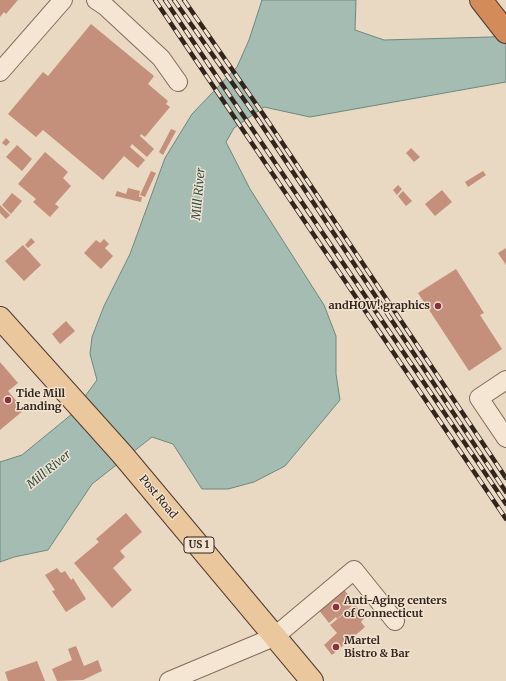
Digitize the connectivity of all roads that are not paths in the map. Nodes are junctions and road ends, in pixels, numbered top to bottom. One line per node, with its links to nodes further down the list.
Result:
1 (63, 0): 7 (street)
2 (96, 0): 8 (street)
3 (481, 0): 6 (highway)
4 (500, 0): 5 (highway)
5 (506, 8)
6 (506, 32)
7 (0, 72)
8 (178, 82)
9 (0, 318): 13 (main road, Post Road / US 1)
10 (506, 380): 11 (street)
11 (506, 438)
12 (395, 621): 13 (street)
13 (274, 637): 14 (street); 15 (main road, Post Road / US 1)
14 (172, 681)
15 (312, 681)

